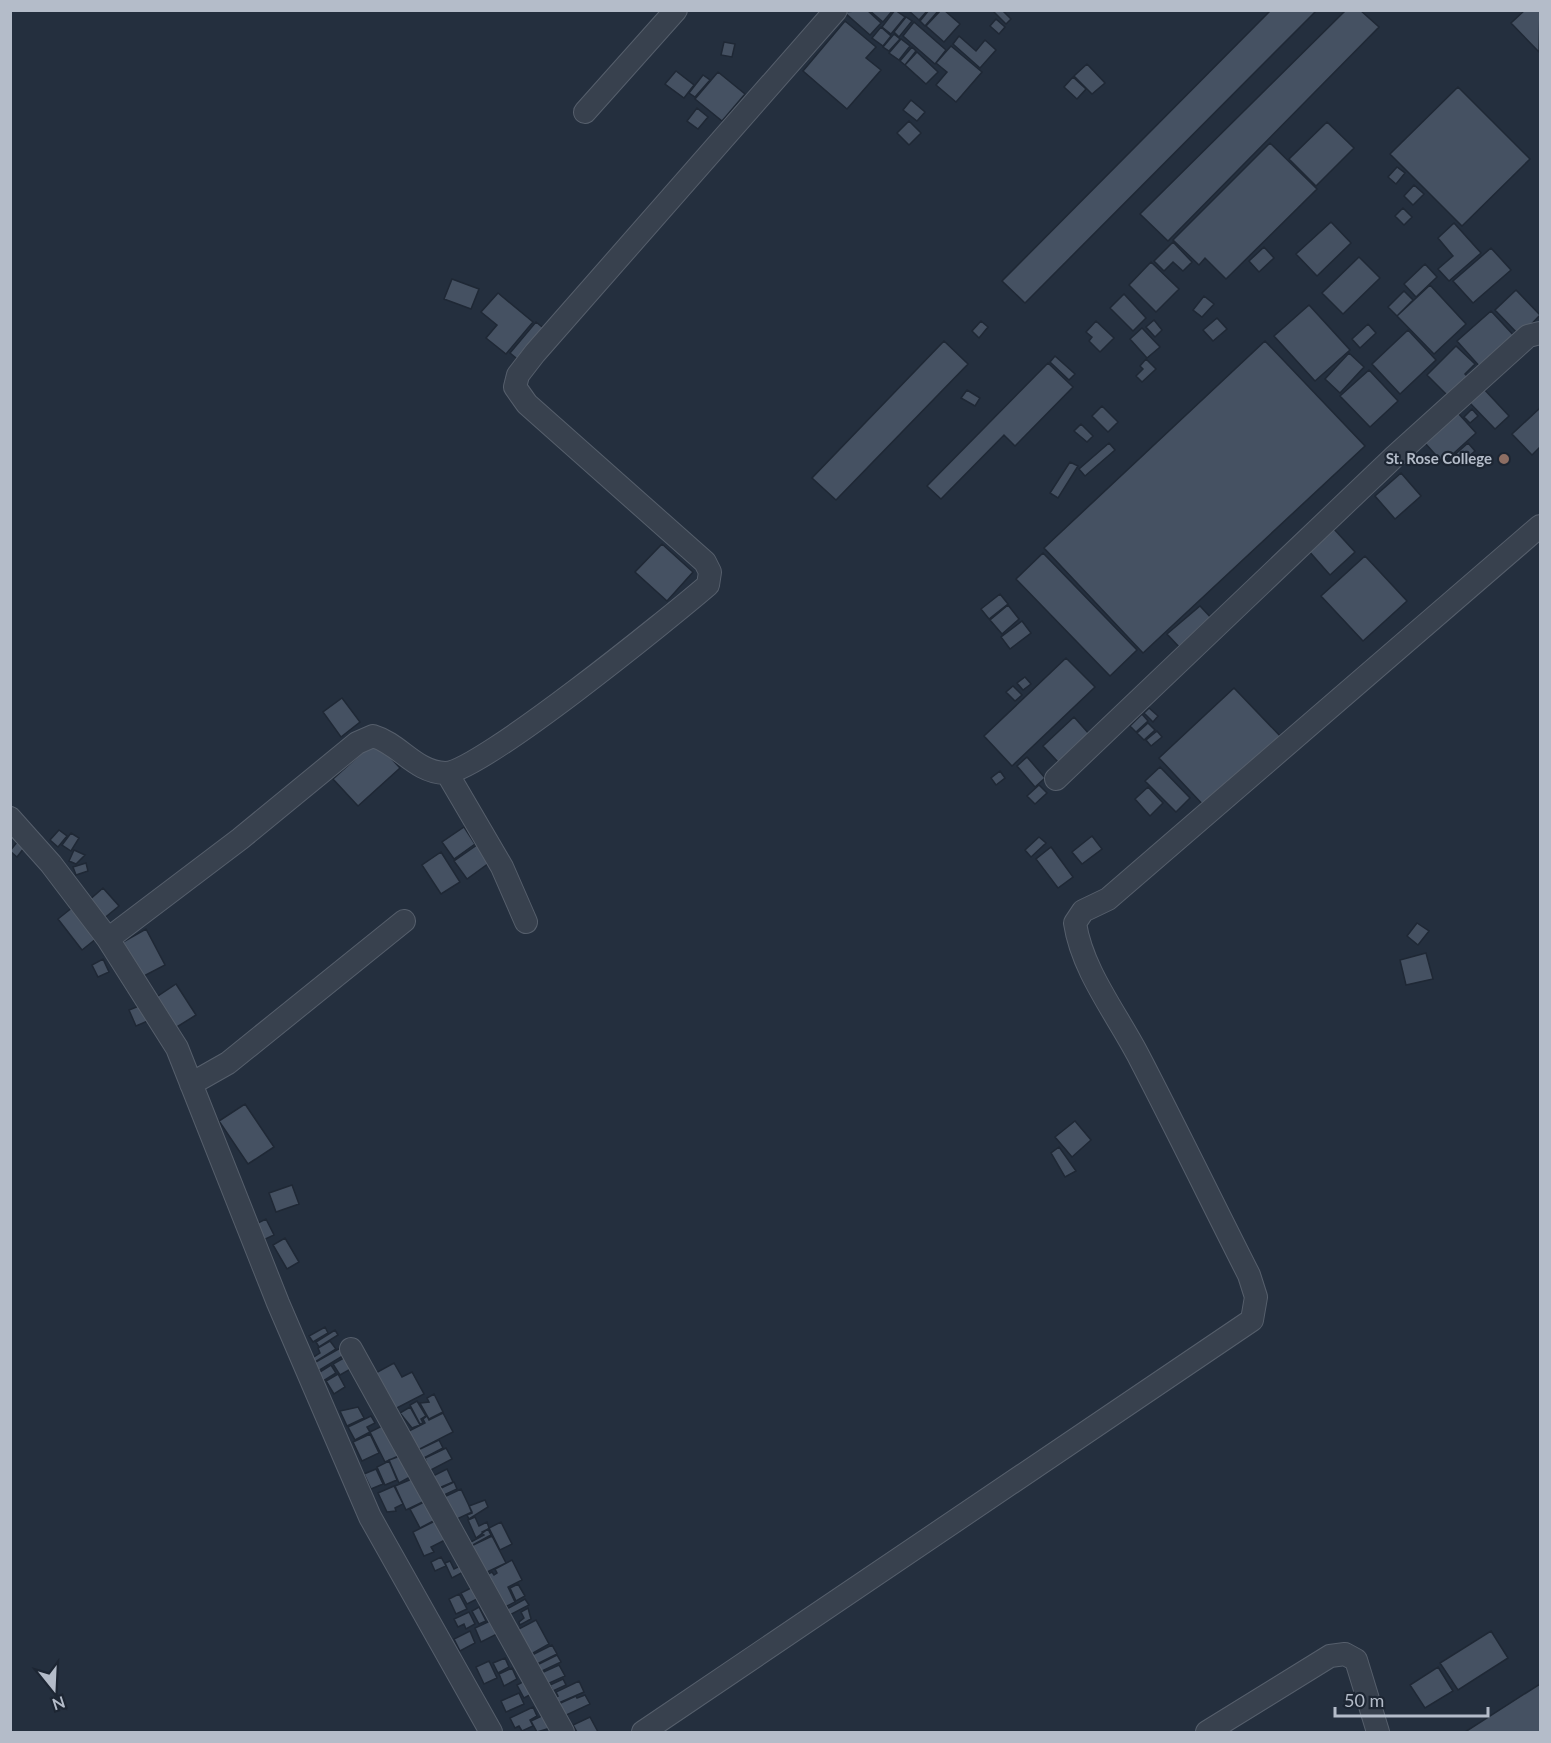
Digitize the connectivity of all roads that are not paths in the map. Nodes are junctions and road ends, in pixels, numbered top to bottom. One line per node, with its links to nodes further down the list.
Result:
1 (676, 10): 3 (street)
2 (836, 10): 6 (street)
3 (585, 112)
4 (1540, 333): 7 (street)
5 (1540, 526): 16 (street)
6 (447, 773): 10 (street); 11 (street)
7 (1056, 779)
8 (10, 818): 11 (street)
9 (404, 921): 12 (street)
10 (526, 922)
11 (108, 939): 12 (street)
12 (191, 1084): 14 (street)
13 (351, 1349): 15 (street)
14 (491, 1732)
15 (563, 1732)
16 (643, 1732)
17 (1207, 1732): 18 (street)
18 (1378, 1732)

